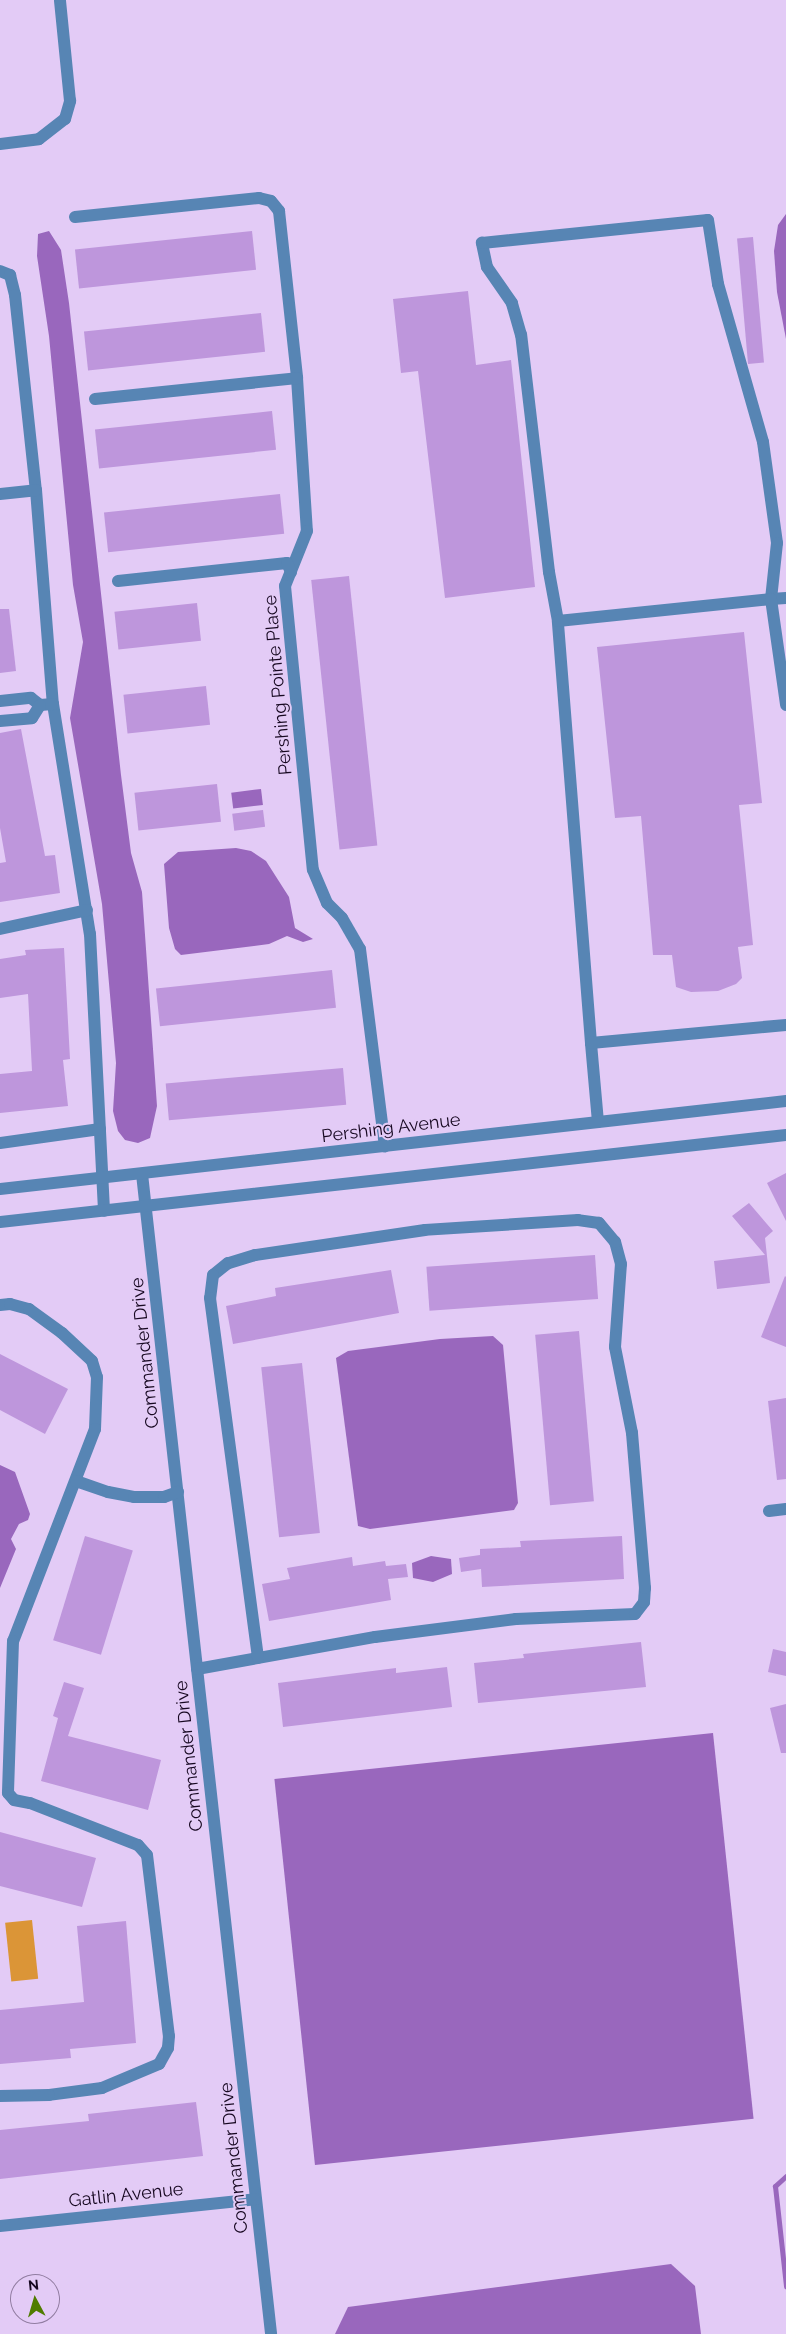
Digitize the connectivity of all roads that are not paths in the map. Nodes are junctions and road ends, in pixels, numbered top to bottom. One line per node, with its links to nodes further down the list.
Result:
1 (60, 0): 2 (street)
2 (0, 144)
3 (75, 217): 5 (street, Pershing Pointe Place)
4 (0, 271): 7 (street)
5 (297, 378): 6 (street); 9 (street, Pershing Pointe Place)
6 (95, 399)
7 (36, 490): 8 (street); 15 (street)
8 (0, 494)
9 (291, 572): 10 (street); 28 (street, Pershing Pointe Place)
10 (118, 582)
11 (786, 598): 12 (street)
12 (771, 599): 13 (street); 13 (street); 17 (street)
13 (558, 621): 22 (street)
14 (0, 701): 16 (street)
15 (53, 704): 16 (street); 19 (street)
16 (40, 705): 18 (street)
17 (786, 705)
18 (0, 721)
19 (87, 910): 20 (street); 25 (street)
20 (0, 929)
21 (786, 1025): 22 (street)
22 (590, 1043): 24 (street)
23 (786, 1101): 24 (street, Pershing Avenue)
24 (598, 1122): 28 (street, Pershing Avenue)
25 (100, 1129): 27 (street); 30 (street)
26 (786, 1135): 32 (street)
27 (0, 1143)
28 (385, 1146): 29 (street, Pershing Avenue)
29 (142, 1174): 30 (street, Pershing Avenue); 32 (street, Commander Drive)
30 (102, 1178): 31 (street, Pershing Avenue); 33 (street)
31 (0, 1189)
32 (146, 1206): 33 (street); 37 (street, Commander Drive)
33 (104, 1211): 34 (street)
34 (0, 1222)
35 (0, 1305): 36 (street)
36 (76, 1481): 37 (street); 42 (street)
37 (178, 1492): 41 (street, Commander Drive)
38 (786, 1509): 39 (street)
39 (769, 1511)
40 (258, 1658): 40 (street); 41 (street)
41 (197, 1669): 43 (street, Commander Drive)
42 (0, 2096)
43 (256, 2198): 44 (street, Gatlin Avenue); 45 (street, Commander Drive)
44 (0, 2226)
45 (271, 2334)

